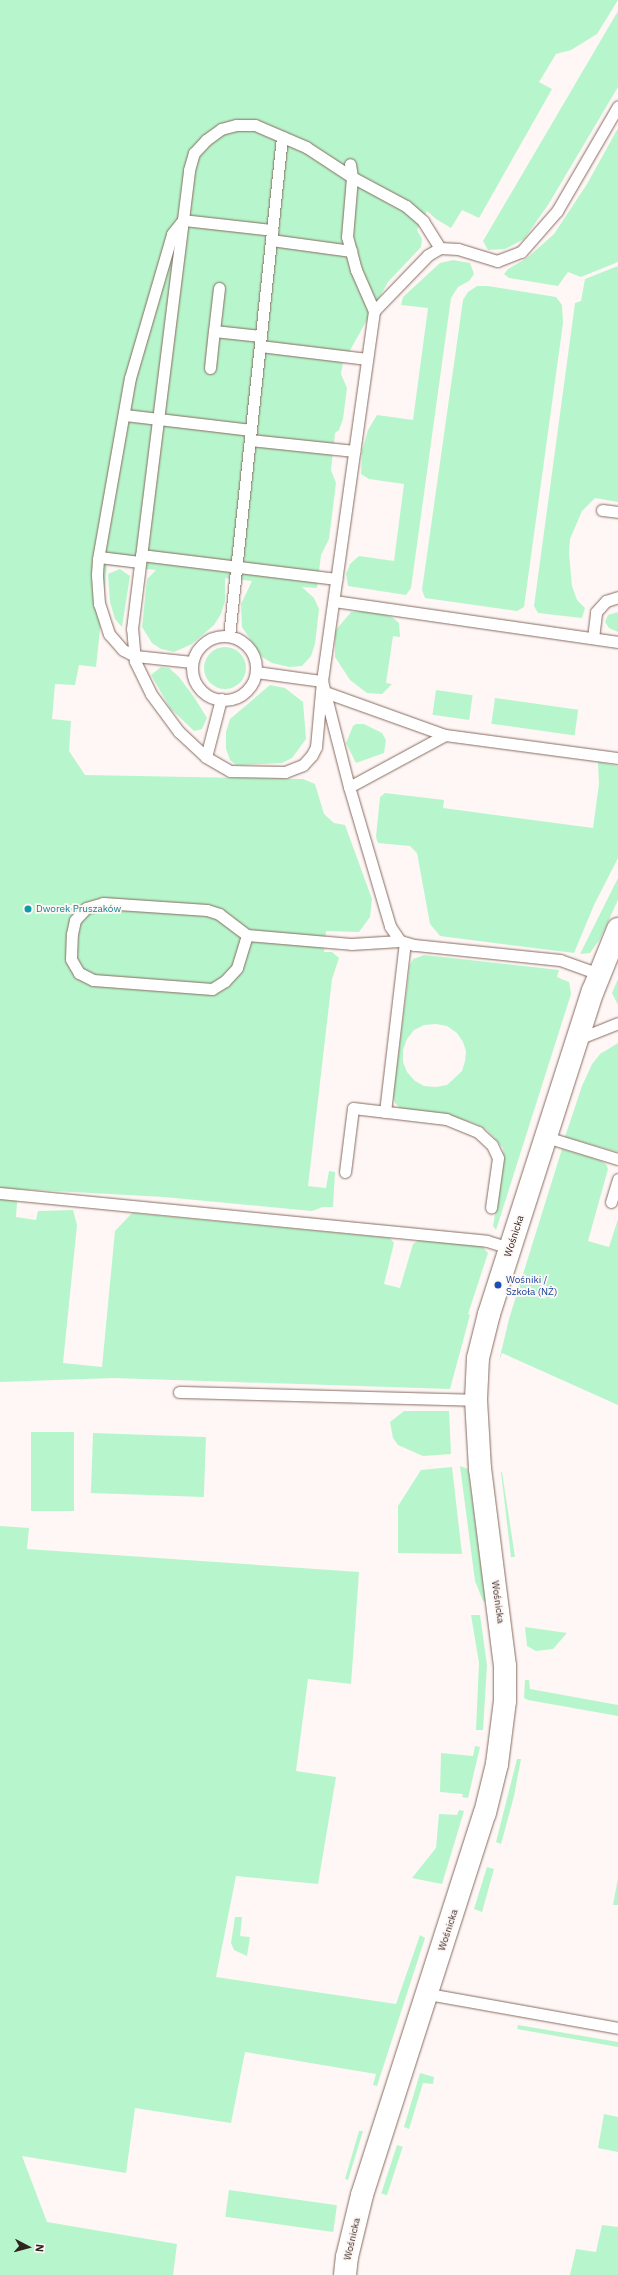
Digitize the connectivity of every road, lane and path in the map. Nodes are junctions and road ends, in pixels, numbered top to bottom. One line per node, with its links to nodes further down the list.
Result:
1 (618, 106): 7 (lane)
2 (282, 137): 4 (lane); 5 (lane); 6 (lane)
3 (350, 164): 4 (lane)
4 (352, 177): 7 (lane); 8 (lane)
5 (183, 220): 6 (lane); 15 (lane); 16 (lane)
6 (271, 235): 8 (lane); 12 (lane)
7 (440, 248): 10 (lane)
8 (351, 251): 10 (lane)
9 (219, 288): 11 (lane)
10 (374, 311): 13 (lane)
11 (214, 330): 12 (lane); 14 (lane)
12 (260, 341): 13 (lane); 17 (lane)
13 (368, 359): 18 (lane)
14 (210, 368)
15 (125, 415): 16 (lane); 21 (lane)
16 (158, 419): 17 (lane); 22 (lane)
17 (250, 435): 18 (lane); 23 (lane)
18 (354, 451): 24 (lane)
19 (602, 510): 20 (lane)
20 (618, 512)
21 (99, 557): 22 (lane); 30 (lane)
22 (141, 558): 23 (lane); 30 (lane)
23 (237, 567): 24 (lane); 27 (lane)
24 (337, 579): 26 (lane)
25 (618, 597): 28 (lane)
26 (334, 601): 28 (lane); 33 (lane)
27 (229, 636): 31 (lane); 32 (lane)
28 (593, 638): 29 (lane)
29 (618, 642)
30 (135, 656): 31 (lane); 36 (lane)
31 (192, 662): 34 (lane)
32 (256, 672): 33 (lane); 34 (lane)
33 (324, 686): 35 (lane); 36 (lane); 38 (lane)
34 (221, 699): 36 (lane)
35 (445, 735): 37 (lane); 38 (lane)
36 (206, 757)
37 (618, 758)
38 (348, 787): 41 (lane)
39 (618, 929): 42 (street, Wośnicka)
40 (247, 935): 40 (lane); 41 (lane)
41 (402, 942): 42 (lane); 45 (lane)
42 (599, 974): 44 (street, Wośnicka)
43 (618, 1023): 44 (lane)
44 (577, 1040): 46 (street, Wośnicka)
45 (385, 1112): 48 (lane); 52 (lane)
46 (546, 1137): 47 (lane); 53 (street, Wośnicka)
47 (618, 1159)
48 (345, 1172)
49 (618, 1179): 51 (lane)
50 (0, 1193): 53 (lane)
51 (611, 1202)
52 (491, 1208)
53 (510, 1248): 55 (street, Wośnicka)
54 (179, 1392): 55 (lane)
55 (476, 1400): 56 (street, Wośnicka)
56 (428, 1994): 57 (lane); 58 (street, Wośnicka)
57 (618, 2028)
58 (345, 2275)

